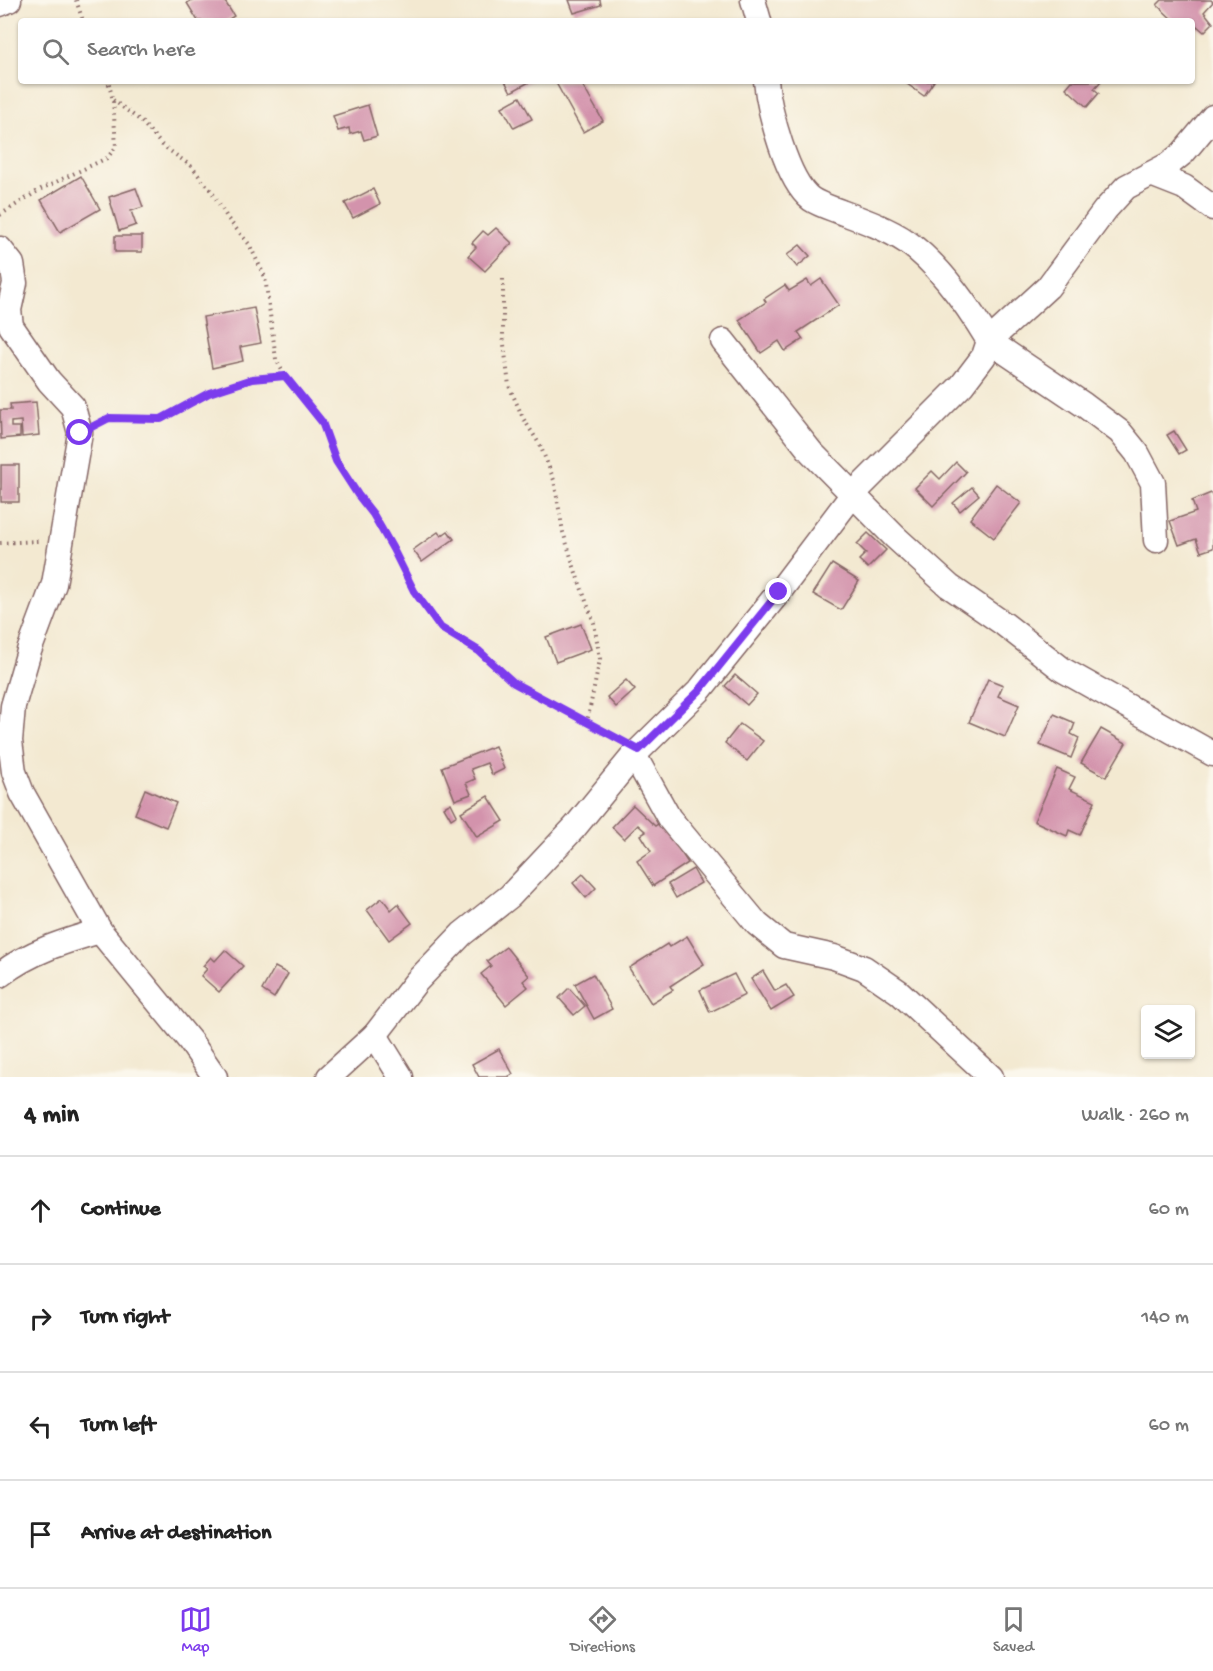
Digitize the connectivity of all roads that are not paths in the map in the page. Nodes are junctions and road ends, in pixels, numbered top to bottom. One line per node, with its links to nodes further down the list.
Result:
1 (9, 0): 3 (street)
2 (753, 0): 4 (street)
3 (0, 4)
4 (758, 18)
5 (767, 84): 11 (street)
6 (1213, 117): 7 (street)
7 (1151, 174): 8 (street); 11 (street)
8 (1213, 208)
9 (0, 249): 16 (street)
10 (723, 341): 12 (street)
11 (989, 341): 12 (street); 13 (street)
12 (853, 494): 14 (street); 15 (street)
13 (1156, 540)
14 (637, 752): 18 (street); 22 (street)
15 (1213, 754)
16 (100, 931): 17 (street); 19 (street)
17 (0, 975)
18 (375, 1035): 20 (street); 21 (street)
19 (214, 1077)
20 (329, 1077)
21 (401, 1077)
22 (991, 1077)

